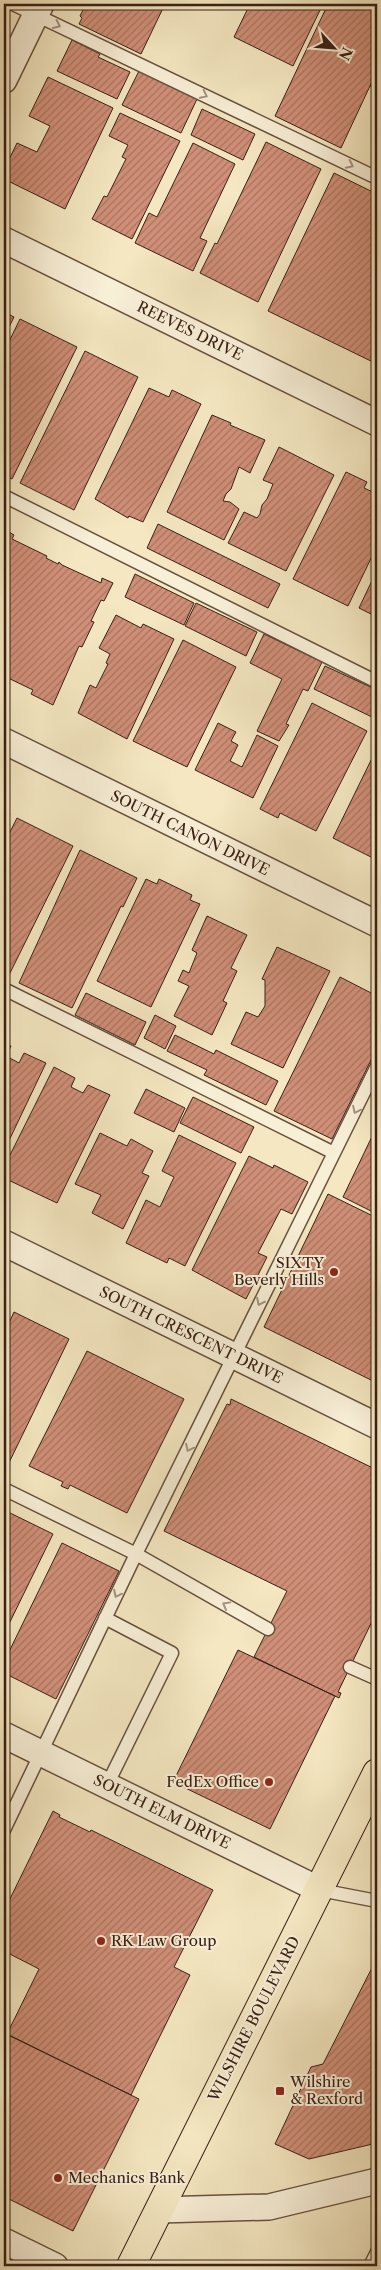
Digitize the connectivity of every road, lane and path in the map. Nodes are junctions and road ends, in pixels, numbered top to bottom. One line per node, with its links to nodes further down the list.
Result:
1 (13, 4): 2 (lane)
2 (38, 9): 3 (street); 4 (lane, one-way to 4)
3 (4, 80)
4 (377, 178)
5 (4, 240): 6 (street, REEVES DRIVE)
6 (377, 422)
7 (4, 496): 8 (lane)
8 (377, 682)
9 (4, 741): 10 (street, SOUTH CANON DRIVE)
10 (377, 924)
11 (4, 989): 13 (lane)
12 (377, 1066): 13 (lane, one-way to 13)
13 (334, 1153): 15 (lane, one-way to 15)
14 (4, 1243): 15 (street, SOUTH CRESCENT DRIVE)
15 (234, 1356): 16 (street, SOUTH CRESCENT DRIVE); 18 (lane, one-way to 18)
16 (377, 1426)
17 (4, 1489): 18 (lane)
18 (136, 1554): 19 (lane, one-way to 19); 20 (lane, one-way to 18)
19 (106, 1618): 24 (lane); 26 (lane)
20 (268, 1629)
21 (350, 1667): 22 (lane)
22 (377, 1680)
23 (4, 1735): 24 (street, SOUTH ELM DRIVE)
24 (40, 1752): 26 (street, SOUTH ELM DRIVE); 27 (lane)
25 (377, 1773): 28 (main road, WILSHIRE BOULEVARD)
26 (107, 1785): 28 (street, SOUTH ELM DRIVE)
27 (4, 1830)
28 (320, 1890): 29 (lane); 31 (main road, WILSHIRE BOULEVARD)
29 (377, 1902)
30 (376, 2187): 31 (street)
31 (159, 2210): 35 (main road, WILSHIRE BOULEVARD)
32 (4, 2241): 34 (street)
33 (377, 2252): 36 (lane)
34 (55, 2266)
35 (131, 2266)
36 (370, 2266)

